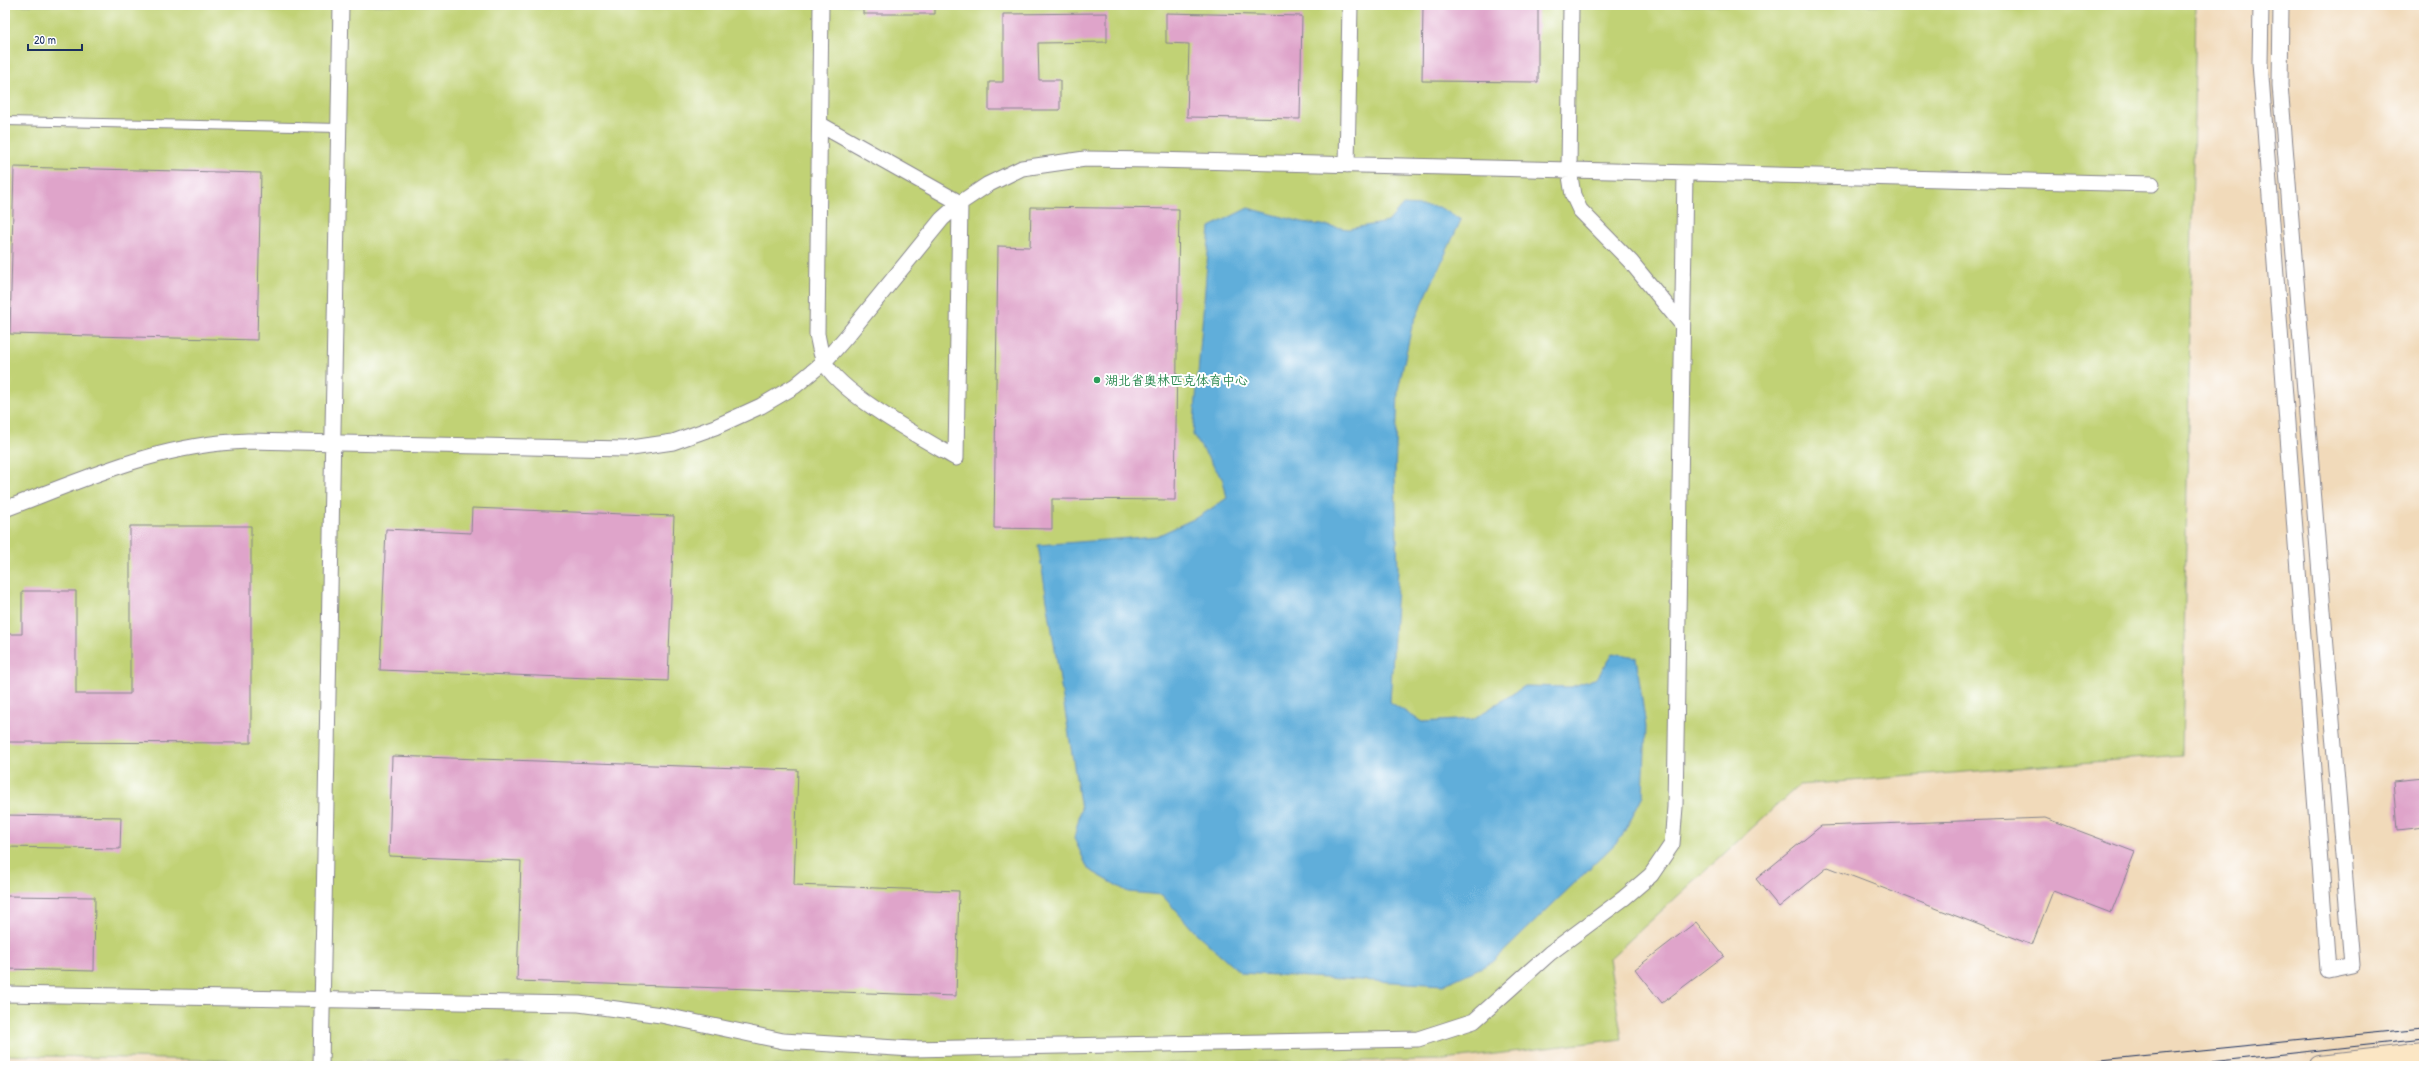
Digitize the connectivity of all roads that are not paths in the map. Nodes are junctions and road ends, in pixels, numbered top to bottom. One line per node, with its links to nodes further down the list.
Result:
1 (341, 5): 9 (street)
2 (821, 5): 8 (street)
3 (1350, 5): 10 (street)
4 (1571, 5): 11 (street)
5 (2261, 5): 6 (street)
6 (2281, 5)
7 (5, 121): 9 (lane)
8 (821, 125): 14 (street); 16 (street)
9 (338, 128): 17 (street)
10 (1347, 165): 11 (street); 14 (street)
11 (1569, 170): 12 (street); 15 (street)
12 (1685, 173): 13 (street); 15 (street)
13 (2152, 184)
14 (960, 203): 16 (street); 16 (street)
15 (1681, 323): 20 (street)
16 (824, 362): 17 (street)
17 (333, 443): 18 (street); 20 (street)
18 (5, 509)
19 (5, 994): 20 (street)
20 (323, 1000): 22 (street)
21 (2424, 1054): 23 (main road)
22 (322, 1065)
23 (2322, 1066)

